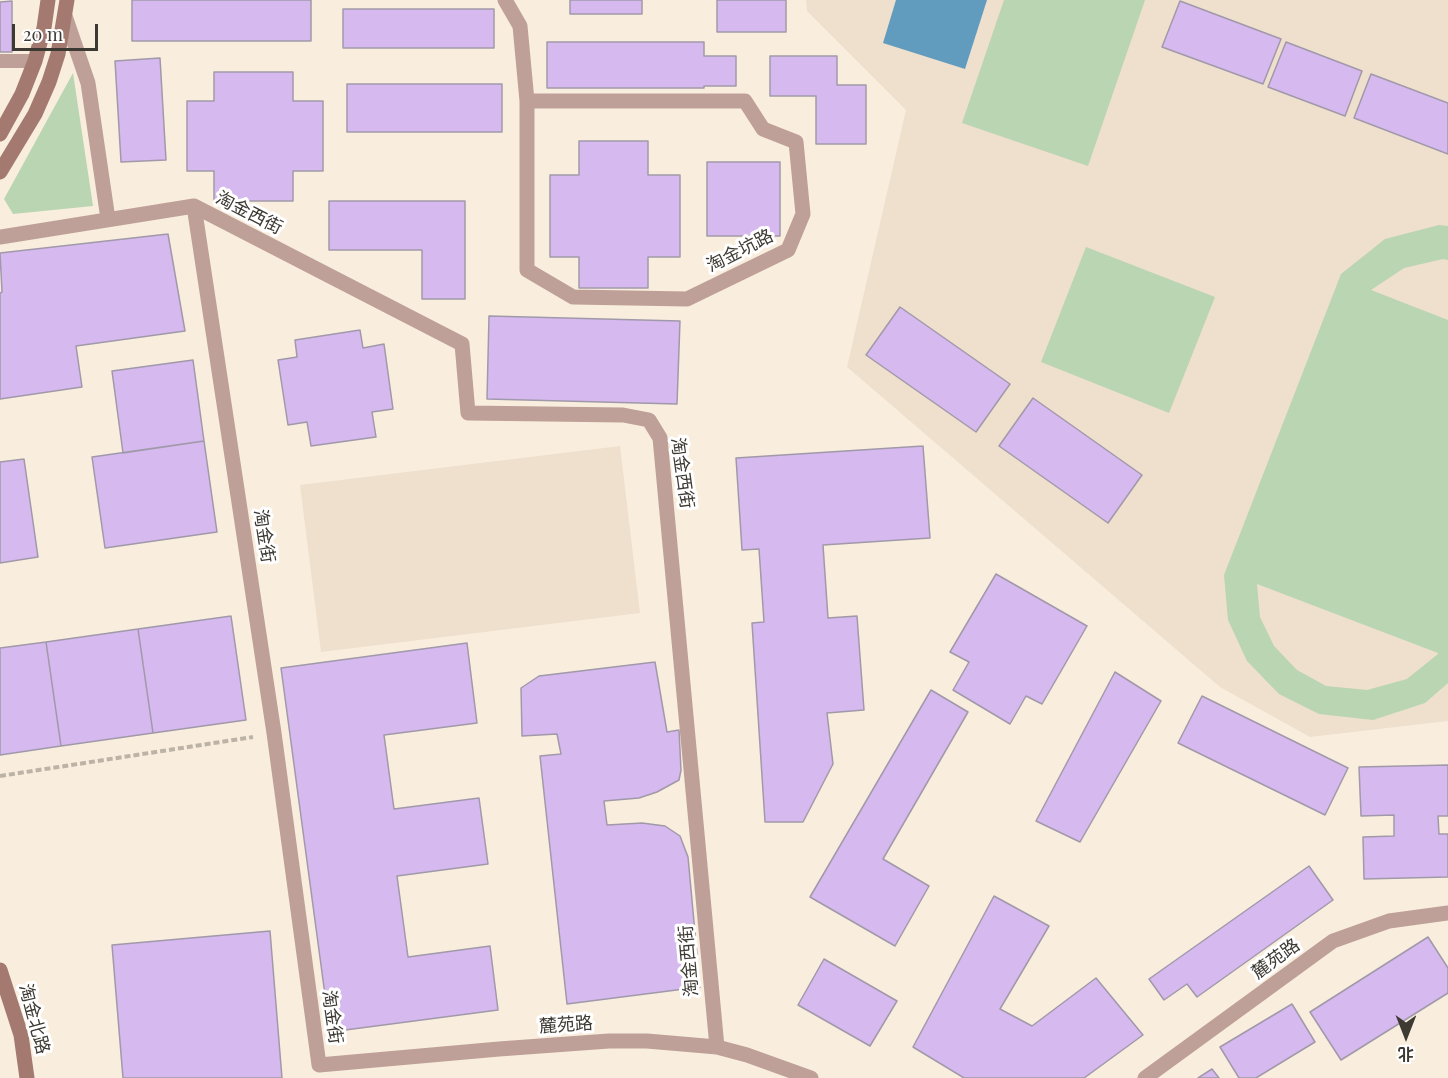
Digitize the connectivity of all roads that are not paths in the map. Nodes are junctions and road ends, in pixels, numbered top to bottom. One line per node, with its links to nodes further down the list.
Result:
1 (48, 0): 6 (street)
2 (67, 0): 4 (street)
3 (505, 0): 7 (street, 淘金坑路)
4 (65, 16): 9 (street); 11 (street)
5 (0, 61): 6 (lane)
6 (35, 61): 8 (street)
7 (527, 101): 7 (street, 淘金坑路)
8 (0, 134)
9 (0, 172)
10 (194, 206): 11 (street); 15 (street, 淘金西街); 16 (street, 淘金街)
11 (108, 219): 12 (street)
12 (0, 237)
13 (1448, 913): 19 (street, 麓苑路)
14 (1, 975): 17 (street, 淘金北路)
15 (717, 1047): 16 (street, 麓苑路); 18 (street, 麓苑路)
16 (319, 1065)
17 (27, 1078)
18 (811, 1078)
19 (1145, 1078)

